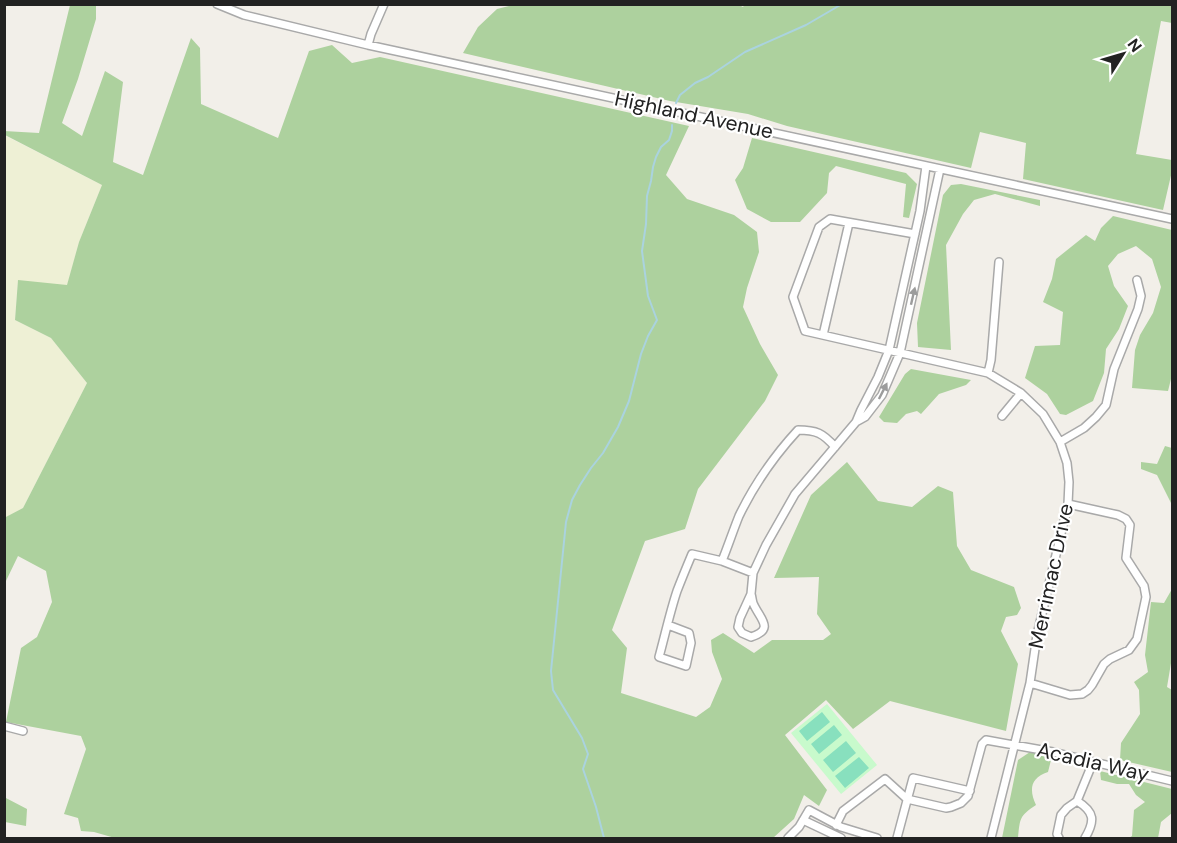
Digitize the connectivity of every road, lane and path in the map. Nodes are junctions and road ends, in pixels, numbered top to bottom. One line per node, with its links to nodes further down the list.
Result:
1 (217, 4): 3 (street, Highland Avenue)
2 (384, 4): 3 (street)
3 (368, 45): 4 (street, Highland Avenue)
4 (926, 166): 5 (street, Highland Avenue); 8 (street)
5 (940, 169): 6 (street, Highland Avenue); 13 (street, one-way to 5)
6 (1172, 216)
7 (849, 223): 8 (street); 11 (street); 11 (street, Merrimac Drive)
8 (915, 234): 12 (street)
9 (999, 262): 14 (street)
10 (1137, 280): 18 (street)
11 (823, 335): 12 (street, Merrimac Drive)
12 (889, 350): 13 (street, Merrimac Drive); 17 (street)
13 (900, 353): 14 (street, Merrimac Drive); 17 (street, one-way to 13)
14 (988, 373): 15 (street, Merrimac Drive)
15 (1021, 393): 16 (street); 18 (street, Merrimac Drive)
16 (1002, 416)
17 (856, 422): 19 (street)
18 (1060, 442): 20 (street, Merrimac Drive)
19 (836, 447): 21 (street); 22 (street)
20 (1068, 504): 25 (street, Merrimac Drive); 25 (street)
21 (722, 561): 22 (street); 24 (street)
22 (753, 573): 23 (street)
23 (751, 594): 23 (street)
24 (668, 625): 24 (street)
25 (1029, 683): 28 (street, Merrimac Drive)
26 (4, 726): 27 (street)
27 (23, 730)
28 (1014, 744): 29 (street, Acadia Way); 31 (street, Acadia Way); 40 (street, Merrimac Drive)
29 (1093, 762): 30 (street, Acadia Way); 33 (street)
30 (1173, 781)
31 (970, 791): 32 (street); 32 (street)
32 (907, 799): 35 (street); 39 (street)
33 (1077, 801): 41 (street); 42 (street)
34 (803, 820): 35 (street); 36 (street); 37 (street)
35 (836, 825): 38 (street)
36 (788, 838)
37 (841, 838)
38 (877, 838)
39 (897, 838)
40 (991, 838)
41 (1059, 838)
42 (1085, 838)

